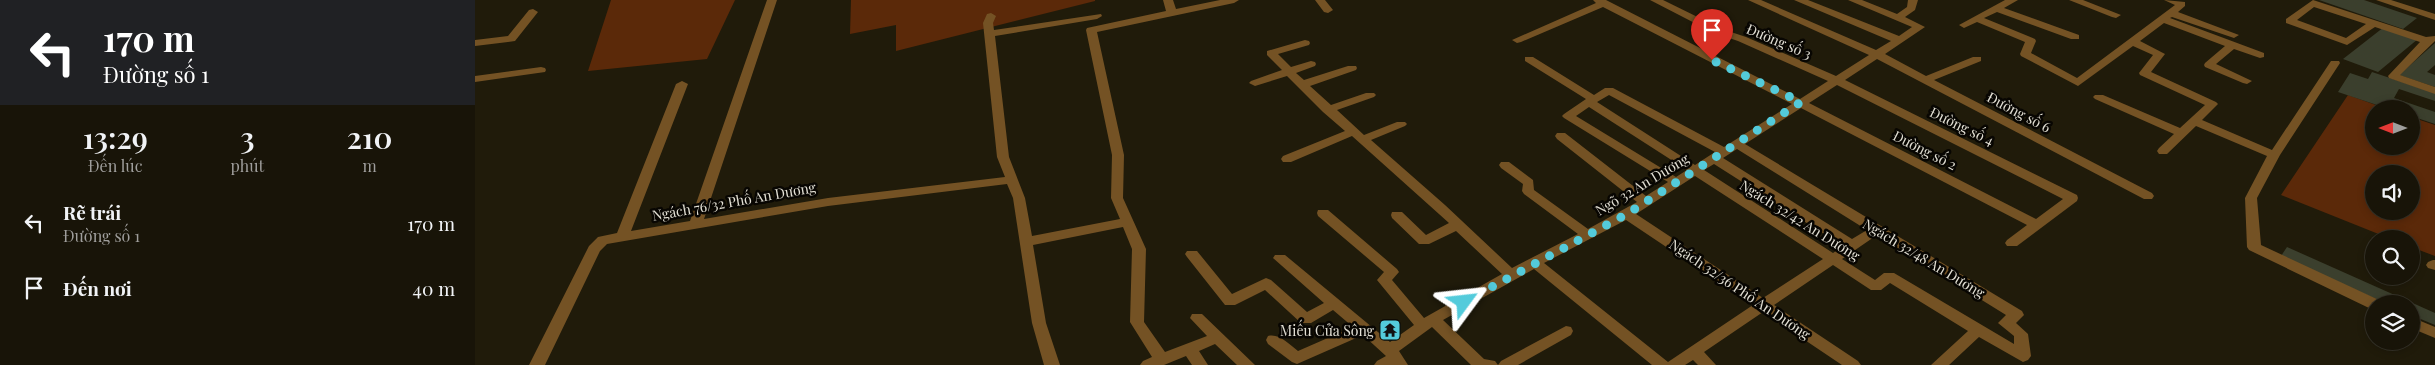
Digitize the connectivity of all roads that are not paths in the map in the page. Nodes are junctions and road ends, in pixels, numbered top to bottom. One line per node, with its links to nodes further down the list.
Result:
1 (772, 0): 80 (street)
2 (1168, 0): 18 (street)
3 (1234, 0): 18 (street)
4 (1320, 0): 16 (street)
5 (1655, 0): 49 (street, Đường số 3)
6 (1753, 0): 38 (street, Đường số 6)
7 (1799, 0): 32 (street)
8 (1853, 0): 24 (street)
9 (1913, 0): 24 (street)
10 (2013, 0): 15 (street)
11 (2074, 0): 19 (street)
12 (2169, 0): 22 (street)
13 (2381, 0): 23 (street)
14 (1600, 1): 31 (street); 58 (street, Đường số 2)
15 (1997, 9): 25 (street); 30 (street)
16 (1328, 10)
17 (533, 12): 35 (street)
18 (1172, 13): 79 (street)
19 (2116, 15)
20 (991, 16): 28 (street)
21 (1097, 16): 28 (street)
22 (2167, 16): 29 (street); 34 (street); 37 (street)
23 (2435, 17)
24 (1898, 18): 32 (street, Ngõ 32 An Dương)
25 (1977, 19): 27 (street); 34 (street)
26 (2373, 23): 26 (street); 33 (street)
27 (1964, 25)
28 (989, 34): 72 (street)
29 (2234, 35)
30 (2075, 37)
31 (1517, 40)
32 (1899, 40): 38 (street, Ngõ 32 An Dương)
33 (2431, 40): 54 (street)
34 (2133, 42): 60 (street)
35 (475, 43)
36 (1305, 43): 46 (street)
37 (2231, 46): 39 (street); 50 (street)
38 (1876, 54): 48 (street, Đường số 6); 49 (street, Ngõ 32 An Dương)
39 (2260, 54)
40 (1529, 59): 57 (street, Ngách 32/42 An Dương)
41 (1977, 59): 48 (street)
42 (2335, 63): 68 (street)
43 (1311, 64): 46 (street)
44 (1352, 68): 53 (street)
45 (541, 70): 47 (street)
46 (1288, 72): 51 (street); 53 (street)
47 (475, 79)
48 (1925, 80): 74 (street, Đường số 6)
49 (1838, 81): 58 (street, Ngõ 32 An Dương); 81 (street, Đường số 4)
50 (2247, 81)
51 (1255, 83)
52 (682, 84): 85 (street)
53 (1301, 85): 59 (street)
54 (2435, 91)
55 (1370, 95): 59 (street)
56 (2099, 97): 62 (street)
57 (1591, 100): 67 (street); 71 (street, Ngách 32/42 An Dương); 73 (street)
58 (1801, 102): 65 (street, Ngõ 32 An Dương); 81 (street, Đường số 2)
59 (1327, 110): 63 (street)
60 (2194, 121): 62 (street); 68 (street)
61 (1401, 124): 63 (street)
62 (2181, 133): 66 (street)
63 (1357, 136): 69 (street); 82 (street)
64 (1561, 136): 75 (street)
65 (1737, 144): 67 (street, Ngõ 32 An Dương); 83 (street, Ngách 32/48 An Dương)
66 (2163, 151)
67 (1719, 155): 71 (street, Ngõ 32 An Dương); 88 (street)
68 (2274, 155): 94 (street)
69 (1287, 159)
70 (1505, 165): 84 (street)
71 (1693, 171): 73 (street, Ngõ 32 An Dương); 91 (street, Ngách 32/42 An Dương)
72 (1012, 180): 80 (street, Ngách 76/32 Phố An Dương); 86 (street)
73 (1676, 182): 75 (street, Ngõ 32 An Dương)
74 (2148, 196)
75 (1646, 202): 77 (street, Ngõ 32 An Dương)
76 (1323, 212): 98 (street)
77 (1627, 214): 84 (street, Ngõ 32 An Dương); 96 (street, Ngách 32/36 Phố An Dương)
78 (1397, 215): 82 (street)
79 (1128, 222): 86 (street); 109 (street)
80 (696, 224): 85 (street, Ngách 76/32 Phố An Dương)
81 (2036, 224): 87 (street)
82 (1457, 225): 93 (street)
83 (1876, 230): 88 (street); 101 (street, Ngách 32/48 An Dương)
84 (1587, 235): 92 (street, Ngõ 32 An Dương)
85 (622, 237): 110 (street, Ngách 76/32 Phố An Dương)
86 (1026, 242): 111 (street)
87 (2012, 243)
88 (1853, 246): 91 (street)
89 (1192, 254): 95 (street)
90 (1280, 258): 95 (street)
91 (1833, 260): 96 (street); 101 (street, Ngách 32/42 An Dương)
92 (1534, 262): 93 (street, Ngõ 32 An Dương); 117 (street)
93 (1511, 275): 98 (street, Ngõ 32 An Dương)
94 (2365, 300)
95 (1335, 303): 100 (street)
96 (1765, 306): 107 (street); 120 (street, Ngách 32/36 Phố An Dương)
97 (1197, 318): 104 (street)
98 (1428, 323): 108 (street, Ngõ 32 An Dương); 115 (street)
99 (2420, 326): 103 (street)
100 (1365, 328): 105 (street); 108 (street)
101 (1979, 330): 121 (street)
102 (1567, 331): 116 (street)
103 (2435, 333)
104 (1216, 338): 106 (street); 113 (street)
105 (1273, 340)
106 (1190, 349): 109 (street); 112 (street)
107 (1694, 352): 118 (street); 119 (street)
108 (1396, 357): 114 (street, Ngõ 32 An Dương)
109 (1155, 362)
110 (537, 365)
111 (1052, 365)
112 (1200, 365)
113 (1247, 365)
114 (1382, 365)
115 (1490, 365)
116 (1506, 365)
117 (1662, 365)
118 (1674, 365)
119 (1708, 365)
120 (1853, 365)
121 (1939, 365)

